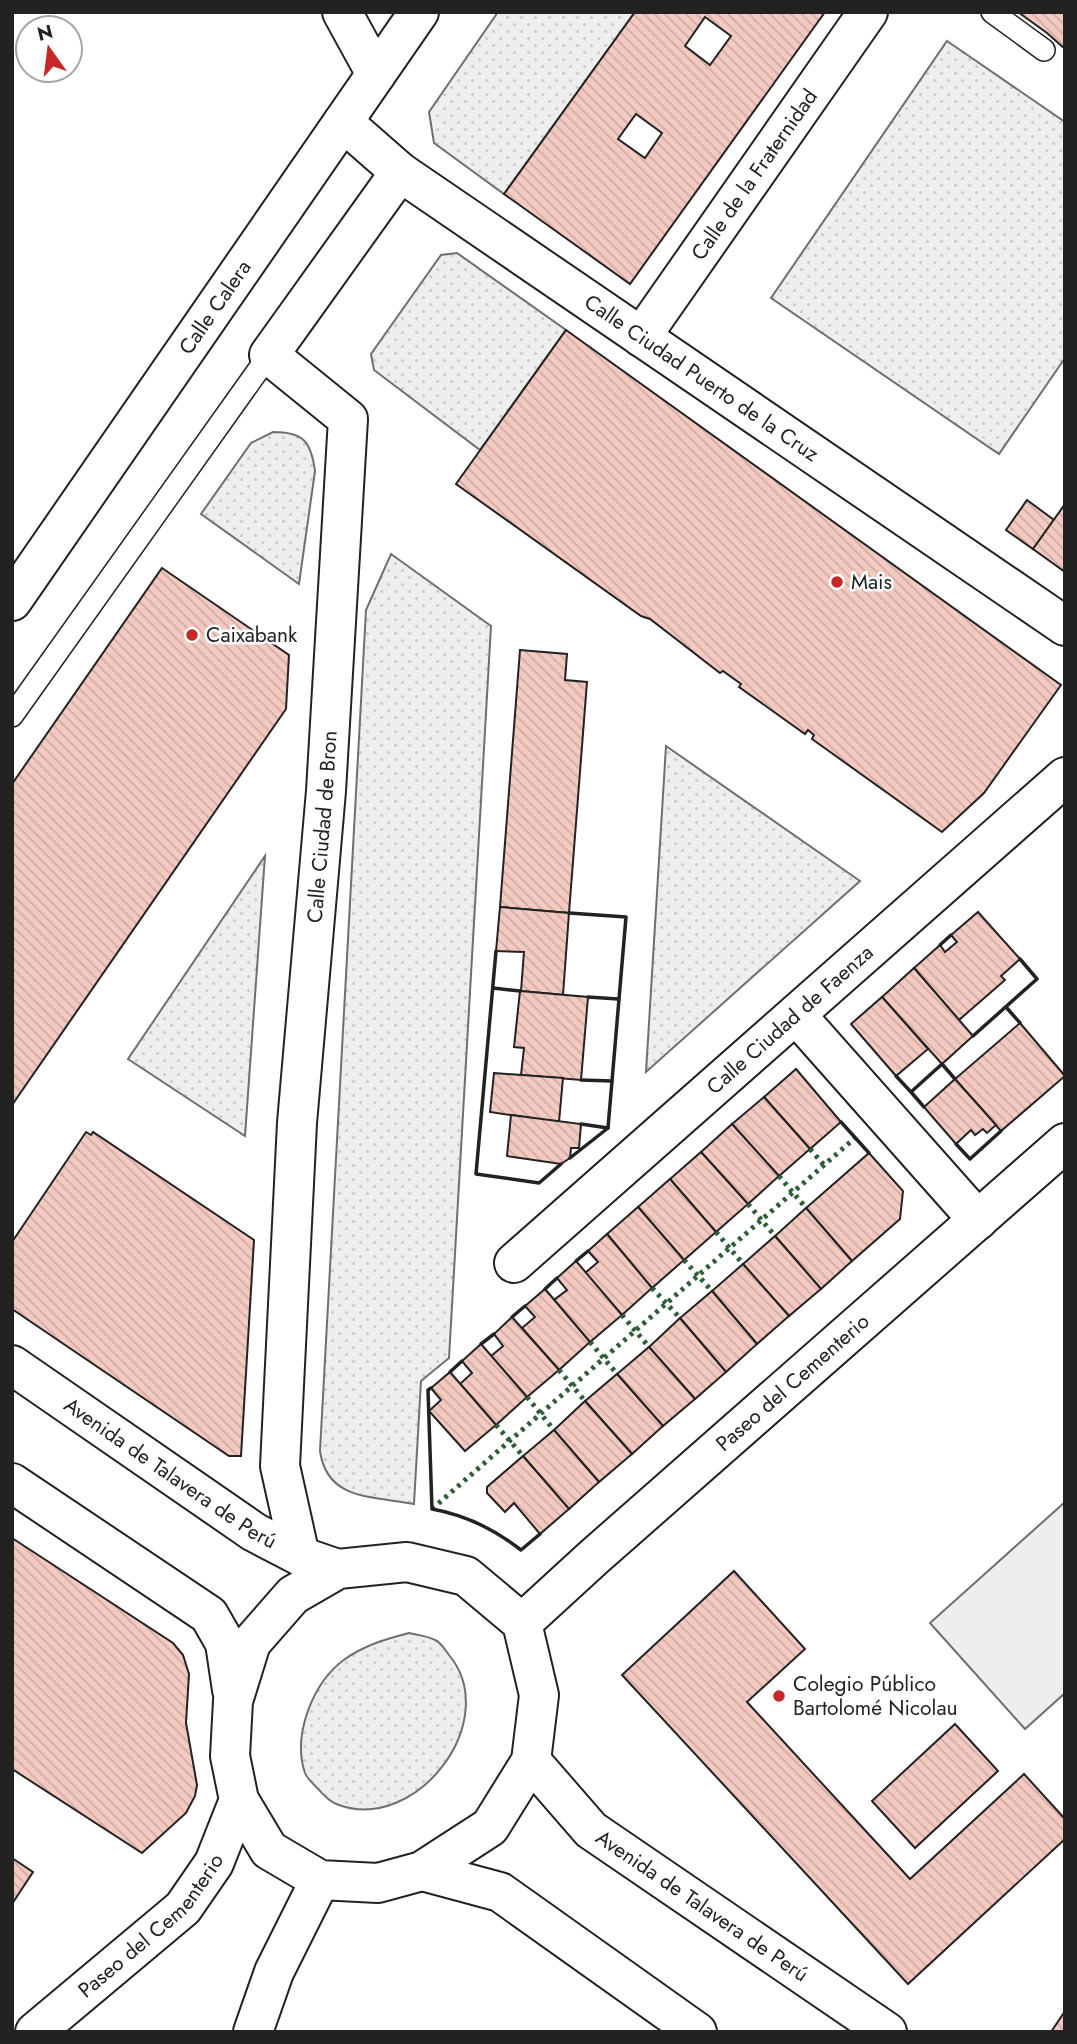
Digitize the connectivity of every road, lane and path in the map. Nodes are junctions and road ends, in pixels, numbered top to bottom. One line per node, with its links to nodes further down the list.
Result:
1 (342, 12): 6 (street)
2 (419, 12): 6 (street, Calle Calera)
3 (868, 12): 9 (street, Calle de la Fraternidad)
4 (992, 12): 5 (lane)
5 (1044, 50)
6 (376, 74): 7 (street, Calle Calera)
7 (343, 122): 8 (street, Calle Ciudad Puerto de la Cruz); 11 (street, Calle Calera)
8 (400, 173): 9 (street, Calle Ciudad Puerto de la Cruz); 10 (street)
9 (641, 337): 12 (street, Calle Ciudad Puerto de la Cruz)
10 (269, 355): 13 (lane); 21 (street, Calle Ciudad de Bron)
11 (12, 601)
12 (1065, 626)
13 (12, 716)
14 (1065, 777): 15 (street, Calle Ciudad de Faenza)
15 (797, 1016): 17 (street); 18 (street, Calle Ciudad de Faenza)
16 (1065, 1143): 17 (street, Paseo del Cementerio)
17 (978, 1220): 23 (street, Paseo del Cementerio)
18 (514, 1263)
19 (12, 1365): 21 (street, Avenida de Talavera de Perú)
20 (12, 1483): 24 (street)
21 (300, 1556): 22 (street, Avenida de Talavera de Perú)
22 (338, 1569): 23 (street); 24 (street)
23 (522, 1623): 25 (street)
24 (233, 1701): 26 (street)
25 (531, 1761): 27 (street); 32 (street, Avenida de Talavera de Perú)
26 (239, 1800): 28 (street); 29 (street, Paseo del Cementerio)
27 (422, 1871): 28 (street); 31 (street)
28 (320, 1880): 30 (street)
29 (35, 2032)
30 (253, 2032)
31 (697, 2032)
32 (887, 2032)

